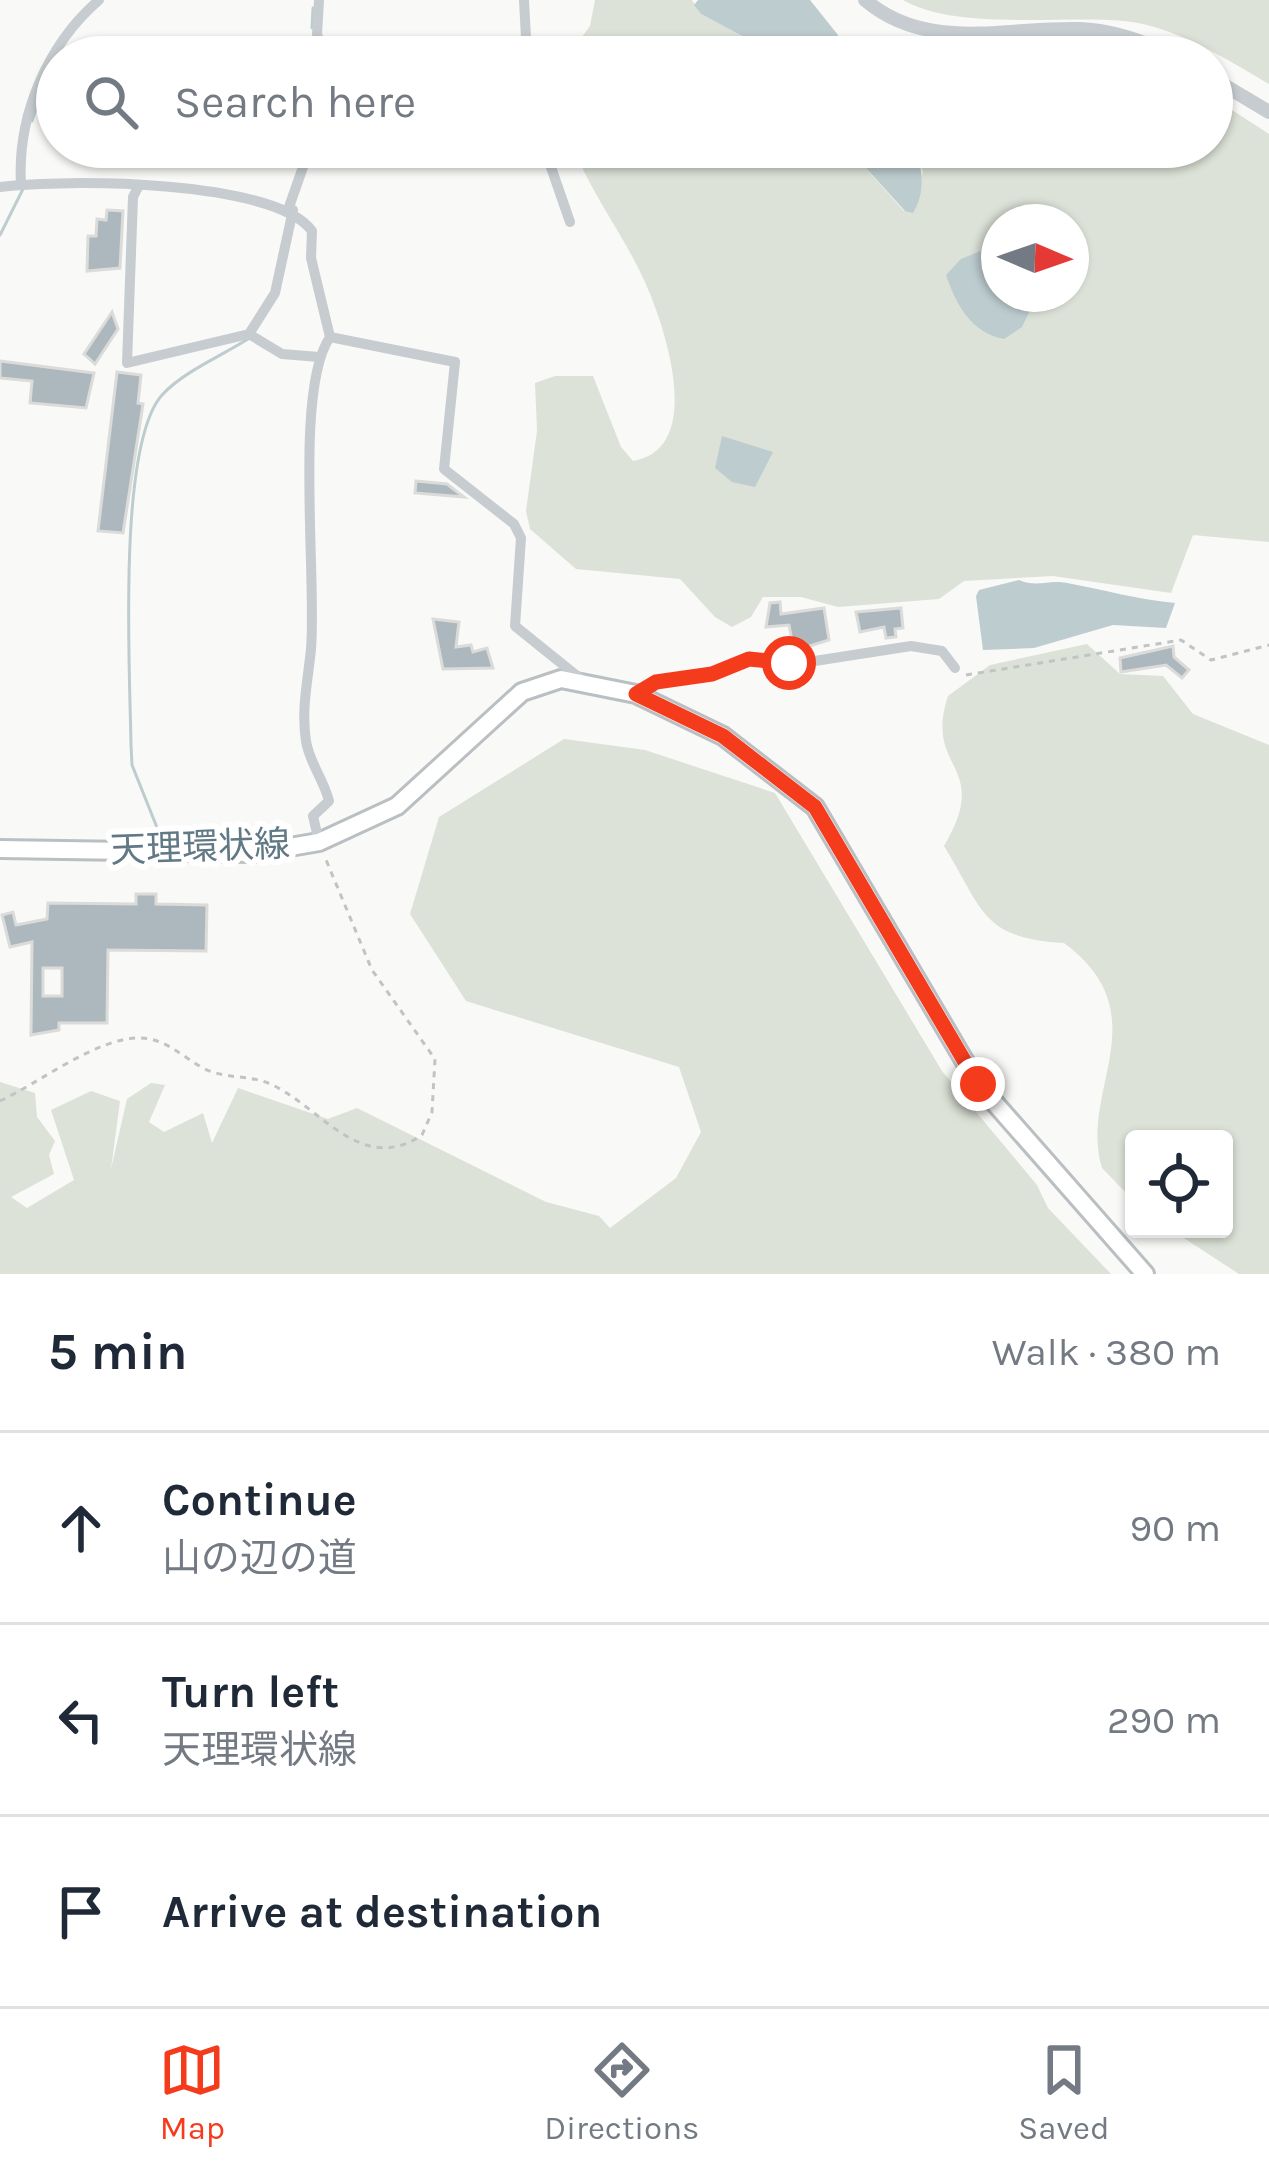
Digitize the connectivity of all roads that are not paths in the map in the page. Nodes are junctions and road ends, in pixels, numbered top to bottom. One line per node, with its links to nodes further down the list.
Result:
1 (99, 0): 5 (street)
2 (319, 0): 6 (street)
3 (524, 0): 7 (street)
4 (865, 0): 8 (street)
5 (65, 36)
6 (318, 36)
7 (526, 36)
8 (1123, 36)
9 (1233, 91): 11 (street)
10 (36, 103): 14 (street)
11 (1269, 112)
12 (304, 168): 17 (street)
13 (551, 168): 18 (street)
14 (21, 184): 15 (street); 16 (street)
15 (139, 184): 17 (street); 19 (street)
16 (0, 187)
17 (291, 209): 19 (street); 20 (street)
18 (570, 222)
19 (249, 334): 21 (street)
20 (330, 337): 21 (street); 23 (street)
21 (319, 357): 25 (street)
22 (955, 668): 24 (street)
23 (582, 680): 24 (main road, 天理環状線); 25 (main road, 天理環状線)
24 (636, 694): 27 (main road, 天理環状線)
25 (319, 842): 26 (main road, 天理環状線)
26 (0, 849)
27 (1145, 1274)

